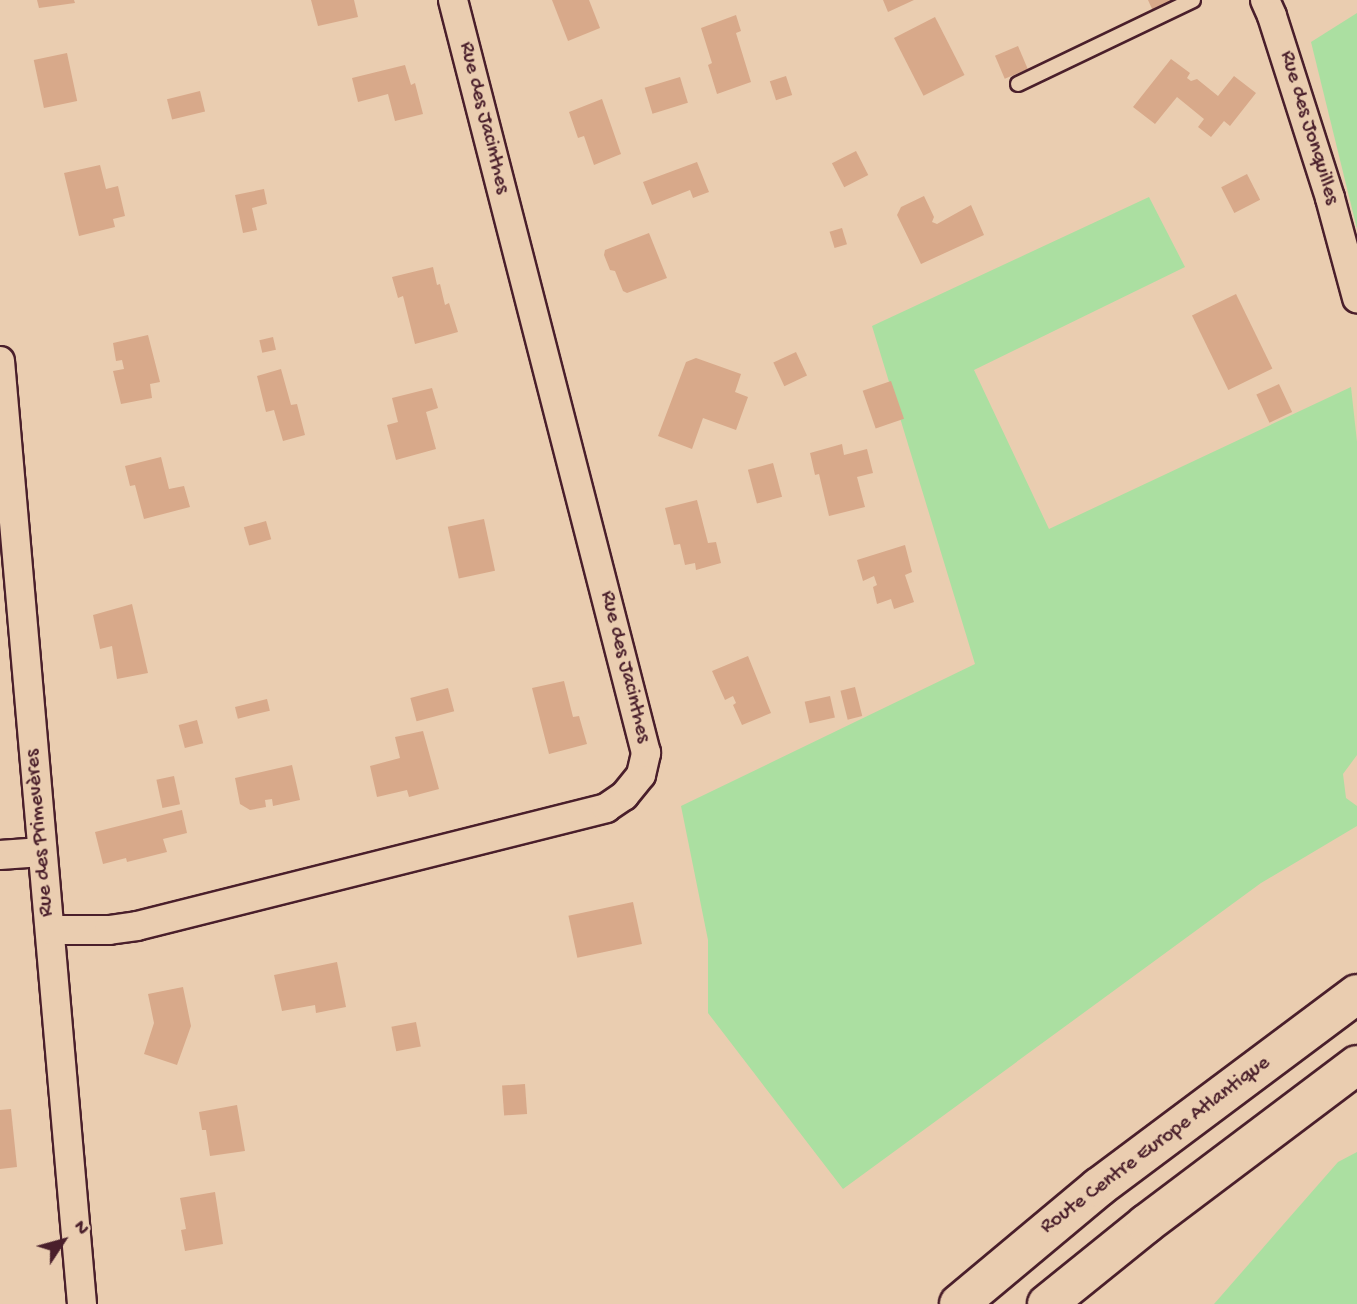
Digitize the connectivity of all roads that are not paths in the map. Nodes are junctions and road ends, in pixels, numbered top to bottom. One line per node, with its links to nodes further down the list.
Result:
1 (453, 0): 9 (street, Rue des Jacinthes)
2 (1193, 0): 4 (lane)
3 (1265, 0): 5 (street, Rue des Jonquilles)
4 (1018, 84)
5 (1357, 298)
6 (0, 372): 7 (street, Rue des Primevères)
7 (42, 852): 8 (street); 9 (street, Rue des Primevères)
8 (0, 855)
9 (50, 930): 12 (street, Rue des Primevères)
10 (1357, 994): 13 (highway, Route Centre Europe Atlantique)
11 (1357, 1065): 14 (highway)
12 (82, 1304)
13 (959, 1304)
14 (1047, 1304)

